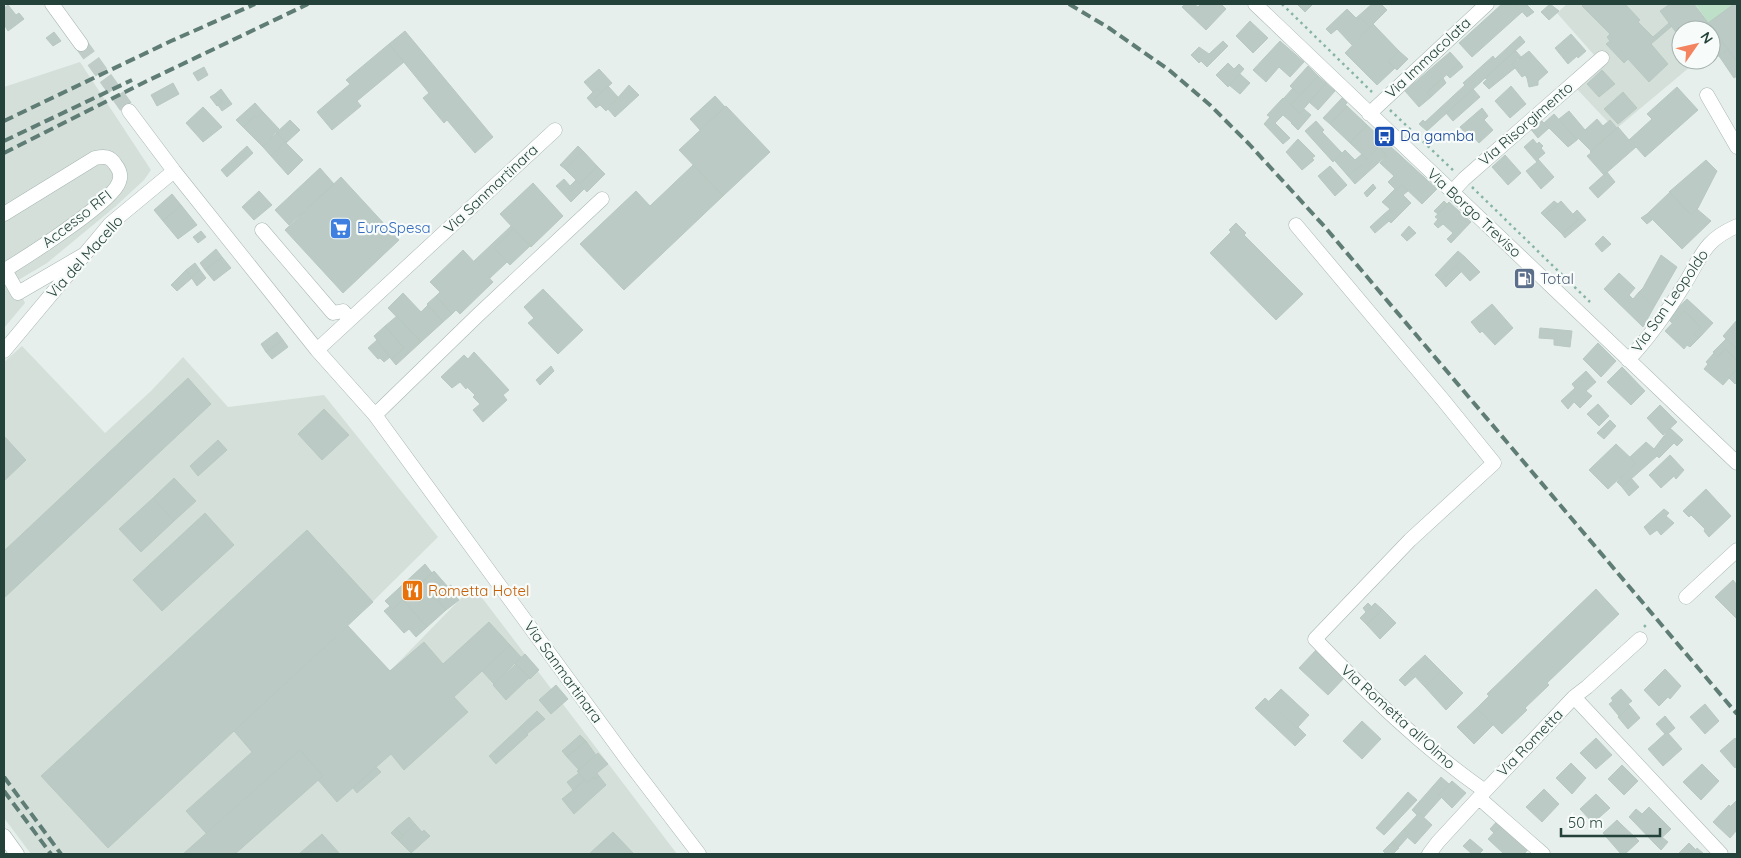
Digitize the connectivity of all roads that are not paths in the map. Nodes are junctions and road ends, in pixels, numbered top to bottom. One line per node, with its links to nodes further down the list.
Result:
1 (52, 4): 4 (street)
2 (1255, 4): 8 (street, Via Borgo Treviso)
3 (1487, 4): 8 (street, Via Immacolata)
4 (81, 44)
5 (1602, 58): 12 (street, Via Risorgimento)
6 (1707, 94): 10 (street)
7 (129, 110): 11 (street, Via Sanmartinara)
8 (1369, 114): 12 (street, Via Borgo Treviso)
9 (555, 130): 19 (street, Via Sanmartinara)
10 (1737, 147)
11 (174, 171): 18 (street, Via del Macello); 20 (street, Via Sanmartinara)
12 (1452, 192): 22 (street, Via Borgo Treviso)
13 (602, 199): 23 (street)
14 (4, 214): 18 (street, Accesso RFI)
15 (1296, 225): 29 (street, Via Rometta all'Olmo)
16 (1737, 226): 22 (street, Via San Leopoldo)
17 (262, 230): 19 (street)
18 (85, 254): 21 (street, Via del Macello)
19 (350, 319): 20 (street, Via Sanmartinara)
20 (317, 350): 23 (street, Via Sanmartinara)
21 (4, 351)
22 (1628, 360): 24 (street, Via Borgo Treviso)
23 (374, 415): 32 (street, Via Sanmartinara)
24 (1737, 463)
25 (1737, 550): 26 (street)
26 (1686, 597)
27 (1640, 640): 28 (street, Via Rometta)
28 (1574, 697): 29 (street, Via Rometta); 35 (street)
29 (1481, 795): 33 (street, Via Rometta); 34 (street, Via Rometta all'Olmo)
30 (4, 836): 31 (street)
31 (17, 854)
32 (699, 854)
33 (1429, 854)
34 (1543, 854)
35 (1720, 854)

